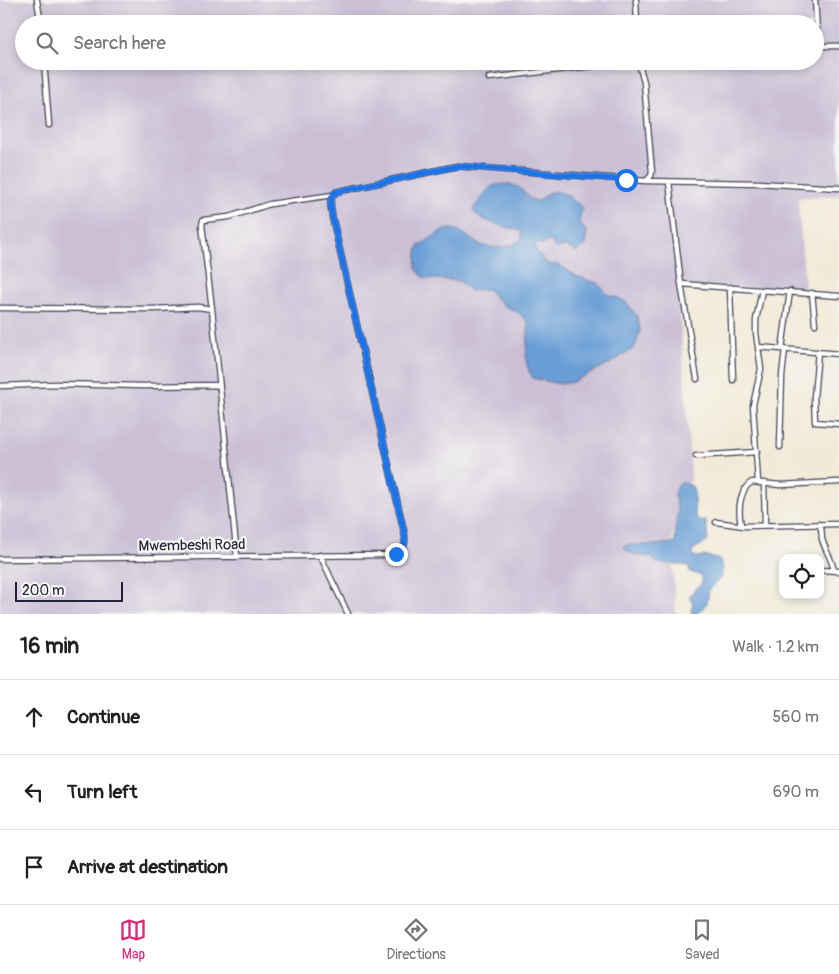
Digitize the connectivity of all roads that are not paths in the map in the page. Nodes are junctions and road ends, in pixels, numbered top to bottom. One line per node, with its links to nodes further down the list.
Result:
1 (37, 0): 4 (street)
2 (636, 0): 5 (street)
3 (816, 0): 6 (street)
4 (40, 15)
5 (637, 15)
6 (816, 15)
7 (824, 46): 8 (street)
8 (839, 46)
9 (45, 70): 13 (street)
10 (559, 70): 12 (street)
11 (641, 70): 14 (street)
12 (489, 78)
13 (49, 125)
14 (646, 181): 15 (street); 17 (street)
15 (670, 182): 16 (street); 18 (street)
16 (839, 188)
17 (333, 195): 25 (street); 47 (street, Mwembeshi Road)
18 (682, 284): 19 (street); 31 (street)
19 (730, 287): 20 (street); 32 (street)
20 (762, 290): 21 (street); 27 (street)
21 (790, 291): 22 (street); 28 (street)
22 (812, 293): 23 (street); 26 (street)
23 (839, 296)
24 (0, 308): 25 (street)
25 (212, 309): 33 (street)
26 (814, 324)
27 (758, 348): 28 (street); 37 (street)
28 (784, 349): 29 (street); 36 (street)
29 (818, 352): 30 (street); 35 (street)
30 (839, 354)
31 (697, 379)
32 (733, 380)
33 (219, 385): 34 (street); 48 (street)
34 (0, 386)
35 (839, 424)
36 (780, 446)
37 (757, 452): 38 (street); 39 (street)
38 (696, 456)
39 (758, 482): 41 (street); 45 (street)
40 (839, 482): 41 (street)
41 (764, 483): 46 (street)
42 (716, 522): 45 (street)
43 (818, 524): 44 (street); 46 (street); 51 (street)
44 (839, 524)
45 (741, 525): 46 (street)
46 (765, 525)
47 (320, 555): 48 (street, Mwembeshi Road); 52 (street)
48 (237, 557): 49 (street, Mwembeshi Road)
49 (0, 559)
50 (824, 570): 51 (street)
51 (837, 571)
52 (348, 614)

